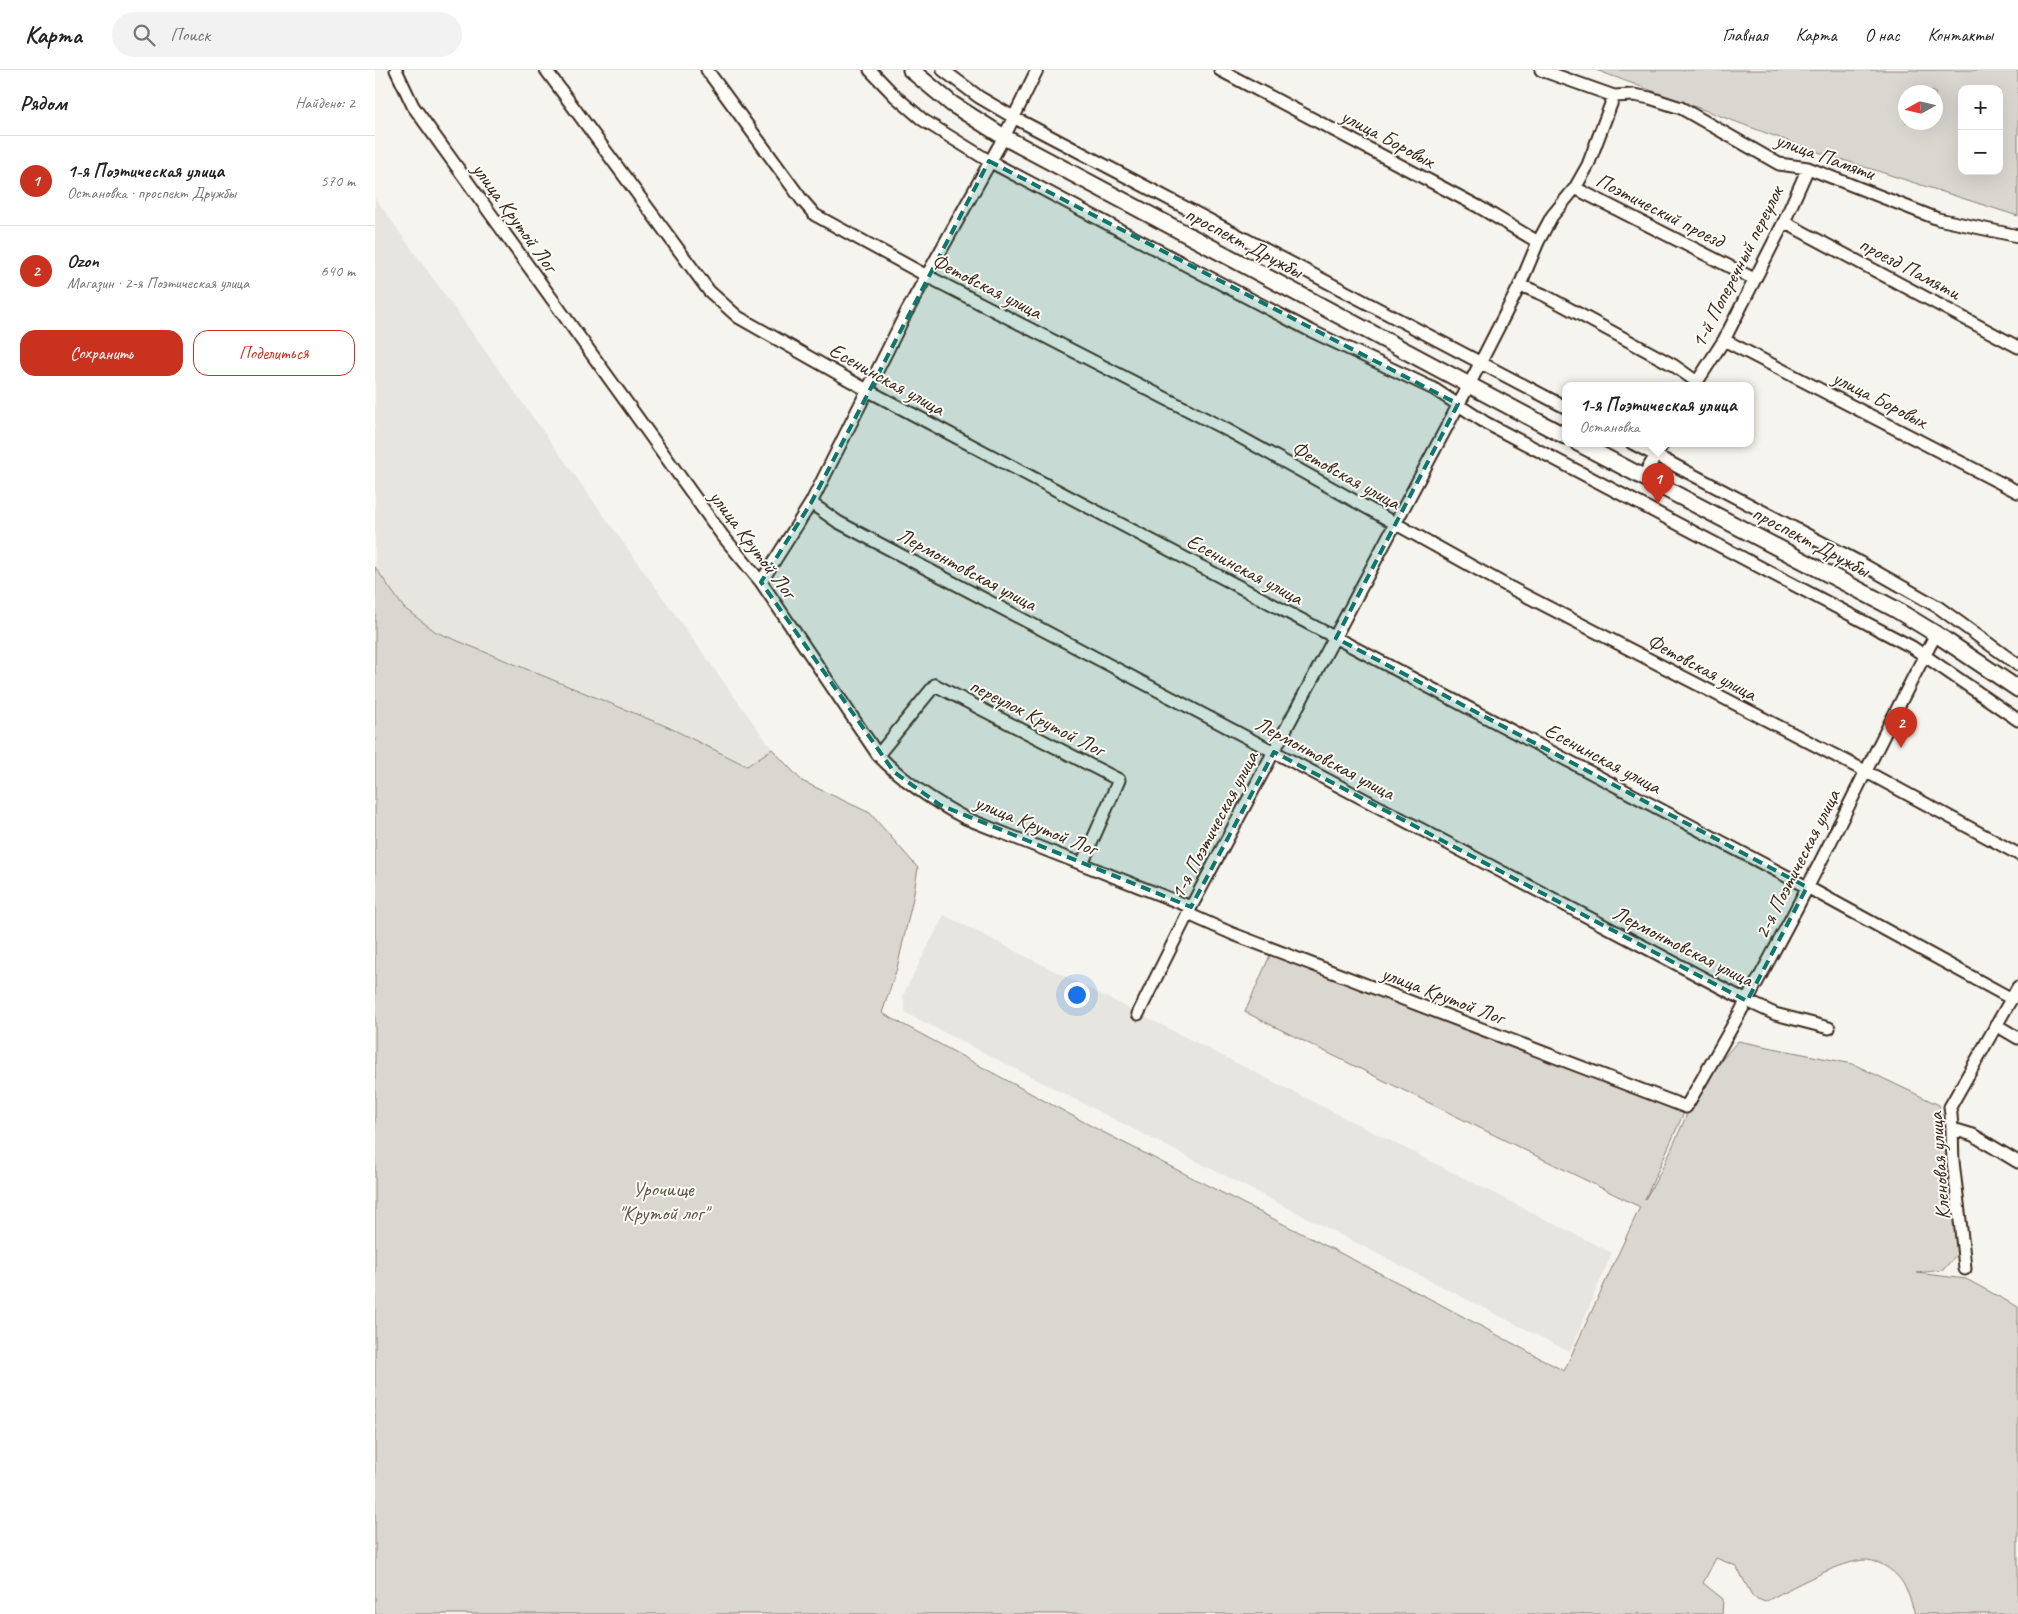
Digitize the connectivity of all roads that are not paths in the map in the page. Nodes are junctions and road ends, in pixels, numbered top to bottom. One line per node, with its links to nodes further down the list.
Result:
1 (396, 70): 40 (street, улица Крутой Лог)
2 (546, 70): 28 (street, Есенинская улица)
3 (707, 70): 19 (street, Фетовская улица)
4 (871, 70): 13 (street)
5 (911, 70): 12 (main road, проспект Дружбы)
6 (943, 70): 11 (street)
7 (1037, 70): 11 (street)
8 (1220, 70): 18 (street, улица Боровых)
9 (1541, 70): 10 (street, улица Памяти)
10 (1614, 96): 14 (street, улица Памяти); 15 (street, 1-я Поэтическая улица)
11 (1013, 117): 12 (street); 24 (street)
12 (1003, 137): 13 (street); 27 (main road, проспект Дружбы)
13 (989, 161): 19 (street); 29 (street)
14 (1808, 168): 16 (street, 1-й Поперечный переулок); 17 (street, улица Памяти)
15 (1575, 188): 18 (street, 1-я Поэтическая улица); 20 (street, Поэтический проезд)
16 (1784, 222): 20 (street, 1-й Поперечный переулок); 23 (street, проезд Памяти)
17 (2018, 236)
18 (1538, 242): 21 (street, 1-я Поэтическая улица)
19 (927, 276): 28 (street); 39 (street, Фетовская улица)
20 (1754, 279): 22 (street, 1-й Поперечный переулок)
21 (1520, 285): 24 (street, 1-я Поэтическая улица); 25 (street, 1-й Поперечный переулок)
22 (1724, 340): 26 (street, 1-й Поперечный переулок); 37 (street, улица Боровых)
23 (2018, 347)
24 (1481, 363): 27 (street, 1-я Поэтическая улица); 30 (street)
25 (1695, 382)
26 (1697, 382)
27 (1469, 385): 29 (street, 1-я Поэтическая улица); 31 (main road, проспект Дружбы)
28 (867, 390): 38 (street); 42 (street, Есенинская улица)
29 (1458, 404): 39 (street, 1-я Поэтическая улица); 43 (street)
30 (1562, 406)
31 (1562, 434)
32 (1586, 447): 36 (main road, проспект Дружбы)
33 (1640, 447): 35 (street)
34 (1661, 447): 35 (street)
35 (1656, 455): 36 (street); 44 (street)
36 (1643, 477): 41 (main road, проспект Дружбы)
37 (2018, 492)
38 (811, 503): 40 (street); 47 (street, Лермонтовская улица)
39 (1395, 524): 42 (street, 1-я Поэтическая улица); 49 (street, Фетовская улица)
40 (761, 582): 48 (street, улица Крутой Лог)
41 (1936, 634): 43 (street, 2-я Поэтическая улица); 45 (main road, проспект Дружбы)
42 (1335, 638): 47 (street, 1-я Поэтическая улица); 52 (street, Есенинская улица)
43 (1925, 656): 46 (street); 49 (street, 2-я Поэтическая улица)
44 (2018, 664)
45 (2018, 689)
46 (2018, 720)
47 (1274, 752): 53 (street, 1-я Поэтическая улица); 56 (street, Лермонтовская улица)
48 (878, 755): 51 (street, улица Крутой Лог); 51 (street, переулок Крутой Лог)
49 (1865, 771): 50 (street, Фетовская улица); 52 (street, 2-я Поэтическая улица)
50 (2018, 854)
51 (1082, 864): 53 (street, улица Крутой Лог)
52 (1807, 887): 55 (street, Есенинская улица); 56 (street, 2-я Поэтическая улица)
53 (1189, 911): 57 (street, 1-я Поэтическая улица); 61 (street, улица Крутой Лог)
54 (2018, 988): 55 (street, Кленовая улица)
55 (2012, 999): 58 (street, Кленовая улица)
56 (1747, 1001): 59 (street, Лермонтовская улица); 61 (street, 2-я Поэтическая улица)
57 (1138, 1014)
58 (1996, 1025): 60 (street); 62 (street, Кленовая улица)
59 (1829, 1028)
60 (2018, 1038)
61 (1686, 1107)
62 (1953, 1129): 63 (street); 64 (street, Кленовая улица)
63 (2018, 1162)
64 (1965, 1269)

